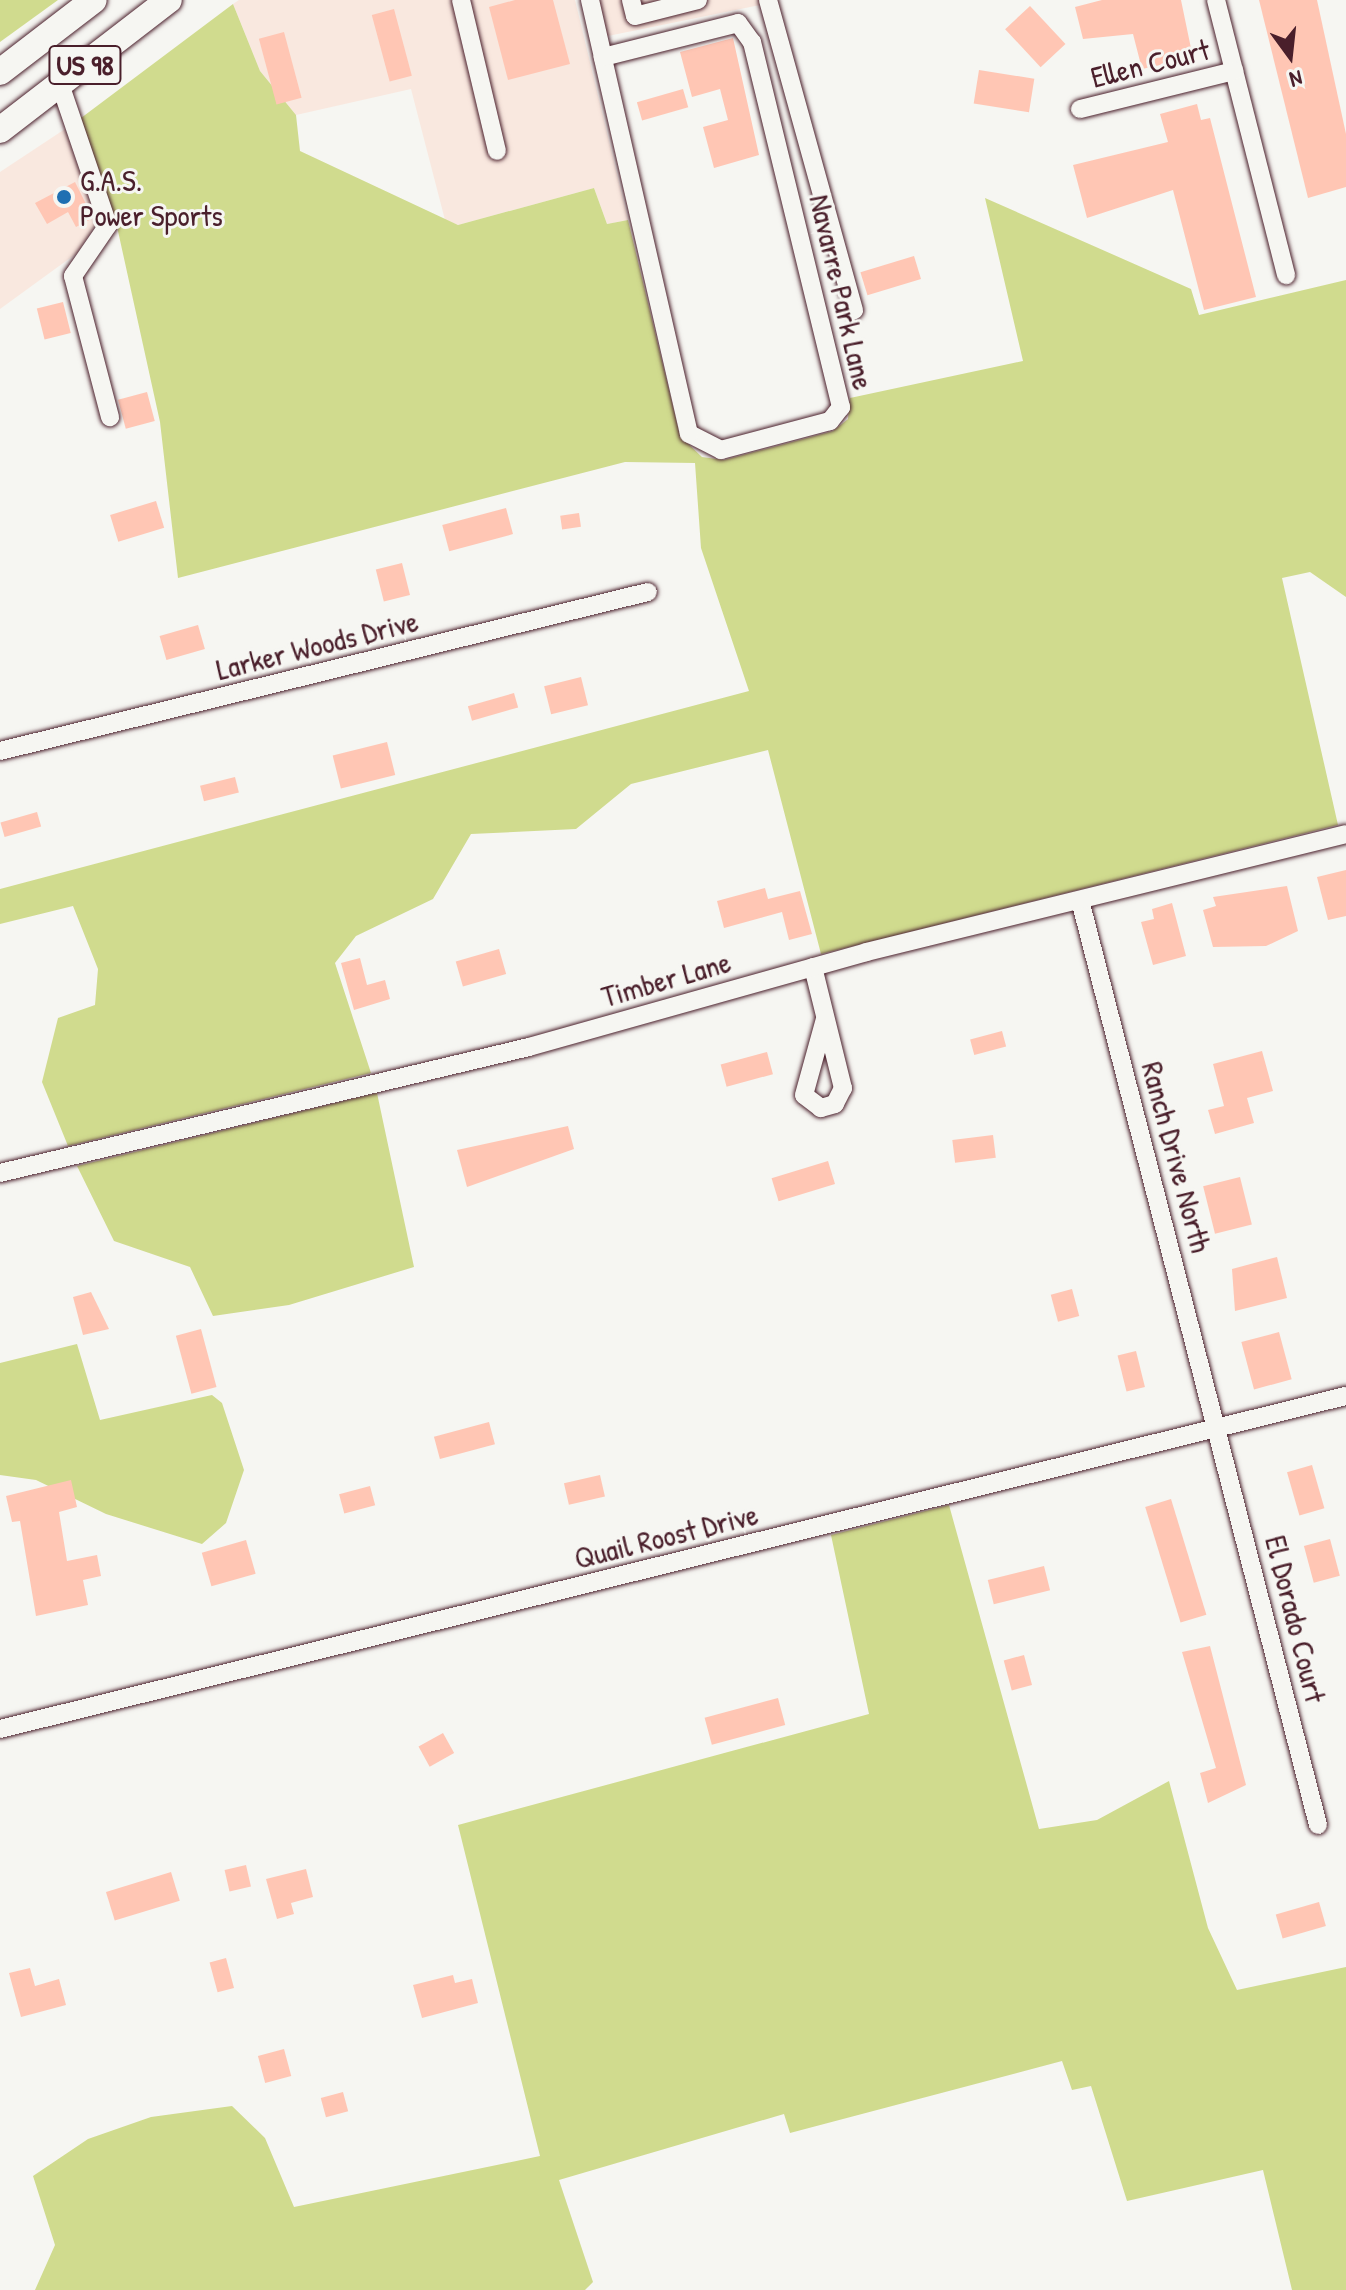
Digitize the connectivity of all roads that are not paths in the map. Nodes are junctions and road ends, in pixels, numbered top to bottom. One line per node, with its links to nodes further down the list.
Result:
1 (94, 0): 11 (highway, US 98)
2 (169, 0): 12 (highway, US 98)
3 (461, 0): 15 (street)
4 (631, 0): 5 (street)
5 (698, 0)
6 (768, 0): 17 (street)
7 (1216, 0): 10 (street)
8 (596, 1): 9 (street, Navarre Park Lane)
9 (603, 57): 9 (street, Navarre Park Lane)
10 (1234, 71): 13 (street, Ellen Court); 16 (street)
11 (0, 72)
12 (60, 84): 14 (highway, US 98); 18 (street)
13 (1080, 109)
14 (0, 130)
15 (497, 151)
16 (1286, 275)
17 (854, 310)
18 (110, 417)
19 (648, 592): 20 (street, Larker Woods Drive)
20 (0, 751)
21 (1346, 834): 22 (street, Timber Lane)
22 (1080, 900): 23 (street, Timber Lane); 27 (street, Ranch Drive North)
23 (813, 967): 24 (street); 25 (street, Timber Lane)
24 (825, 1019)
25 (0, 1173)
26 (1346, 1396): 27 (street, Quail Roost Drive)
27 (1220, 1427): 28 (street, Quail Roost Drive); 29 (street, El Dorado Court)
28 (0, 1729)
29 (1318, 1825)

